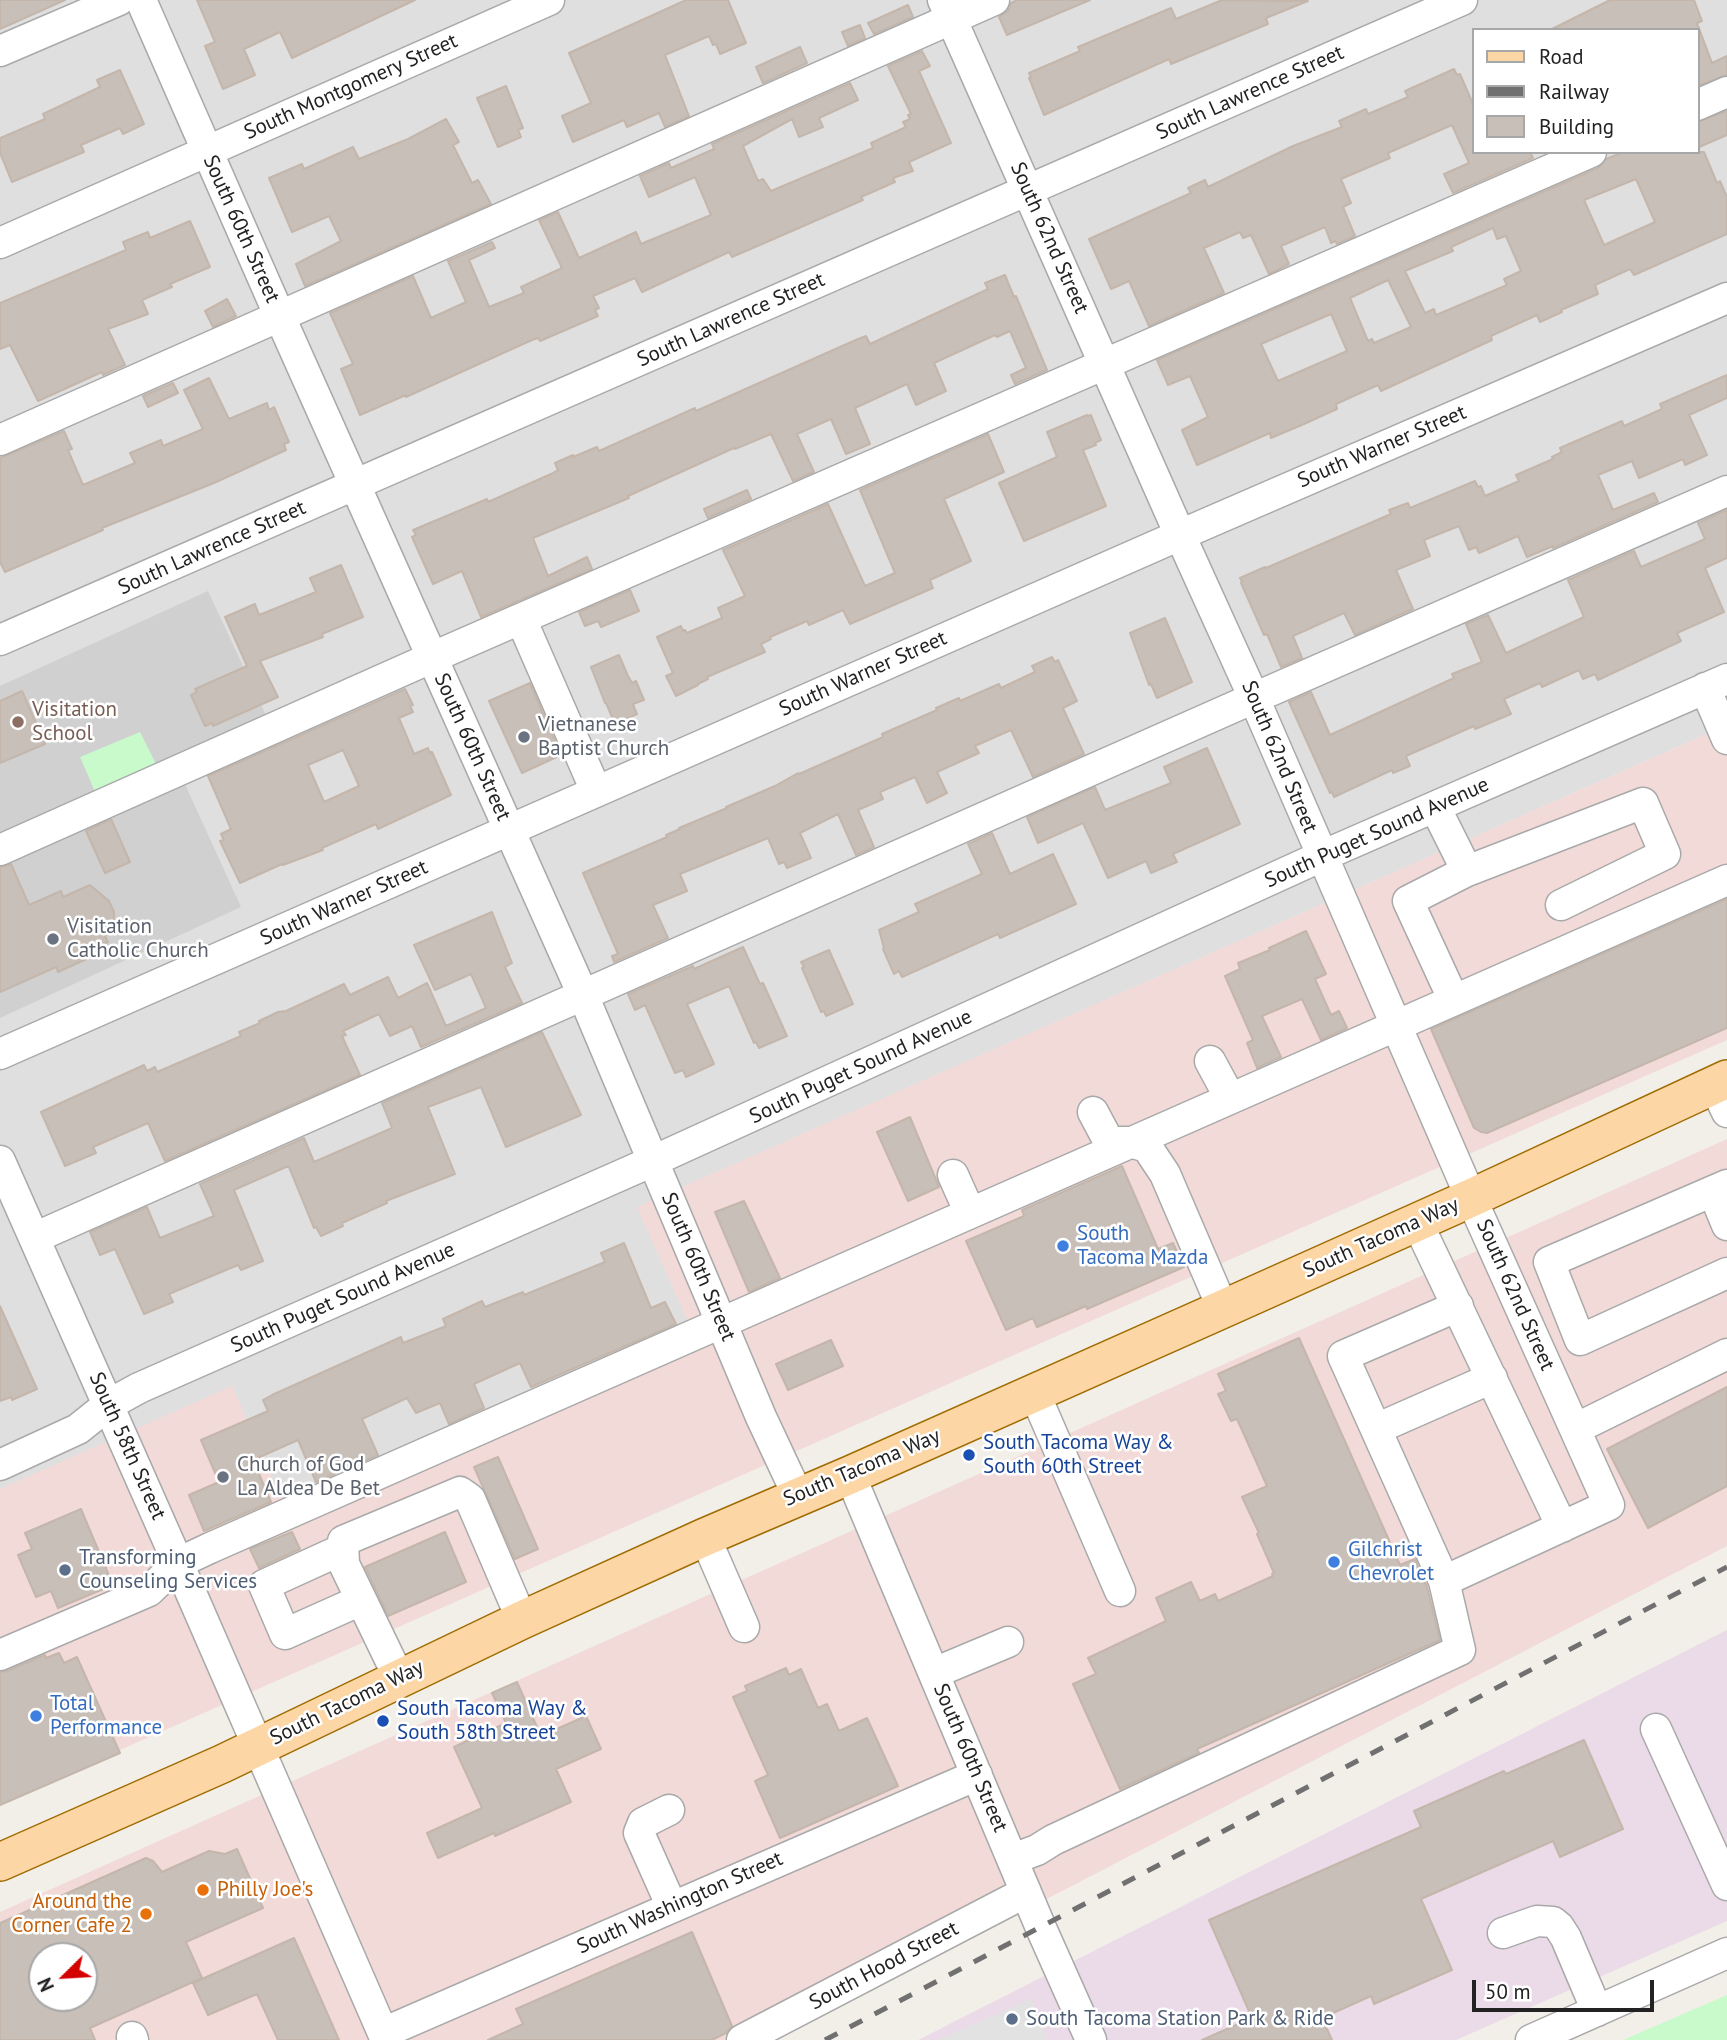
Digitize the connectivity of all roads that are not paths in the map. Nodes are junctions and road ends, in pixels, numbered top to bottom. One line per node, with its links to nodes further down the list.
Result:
1 (120, 0): 7 (street)
2 (141, 0): 10 (street, South 60th Street)
3 (549, 0): 10 (street, South Montgomery Street)
4 (993, 0): 6 (street)
5 (1462, 0): 12 (street, South Lawrence Street)
6 (947, 9): 12 (street, South 62nd Street); 15 (street)
7 (0, 51)
8 (1727, 92): 9 (street)
9 (1699, 104)
10 (208, 151): 13 (street, South Montgomery Street); 15 (street, South 60th Street)
11 (1586, 154): 16 (street)
12 (1027, 190): 16 (street, South 62nd Street); 18 (street, South Lawrence Street)
13 (0, 243)
14 (1727, 298): 20 (street, South Warner Street)
15 (280, 317): 17 (street); 18 (street, South 60th Street)
16 (1105, 365): 20 (street, South 62nd Street); 21 (street)
17 (0, 440)
18 (356, 484): 22 (street, South Lawrence Street); 23 (street, South 60th Street)
19 (1727, 491): 25 (street)
20 (1180, 535): 25 (street, South 62nd Street); 27 (street, South Warner Street)
21 (521, 619): 23 (street); 27 (street)
22 (0, 640)
23 (433, 657): 29 (street, South 60th Street); 30 (street)
24 (1716, 683): 26 (street); 28 (street, South Puget Sound Avenue)
25 (1254, 698): 31 (street, South 62nd Street); 36 (street)
26 (1727, 739)
27 (596, 792): 29 (street, South Warner Street)
28 (1434, 807): 31 (street, South Puget Sound Avenue); 32 (street)
29 (509, 830): 36 (street, South 60th Street); 38 (street, South Warner Street)
30 (0, 850)
31 (1322, 856): 37 (street, South 62nd Street); 45 (street, South Puget Sound Avenue)
32 (1467, 871): 34 (street); 35 (street)
33 (1727, 880): 37 (street)
34 (1561, 905)
35 (1450, 992)
36 (583, 995): 45 (street, South 60th Street); 52 (street)
37 (1396, 1026): 41 (street); 48 (street, South 62nd Street)
38 (0, 1054)
39 (1210, 1060): 41 (street)
40 (1723, 1092): 48 (main road, South Tacoma Way)
41 (1230, 1098): 43 (street)
42 (1093, 1112): 43 (street)
43 (1130, 1142): 49 (street); 55 (street)
44 (0, 1161): 52 (street, South 58th Street)
45 (653, 1161): 56 (street, South 60th Street); 60 (street, South Puget Sound Avenue)
46 (953, 1175): 49 (street)
47 (1720, 1188): 51 (street); 53 (street)
48 (1471, 1198): 50 (main road, South Tacoma Way); 62 (street, South 62nd Street)
49 (970, 1213): 56 (street)
50 (1417, 1222): 54 (street); 55 (main road, South Tacoma Way)
51 (1727, 1225)
52 (34, 1238): 60 (street, South 58th Street)
53 (1727, 1273)
54 (1458, 1306): 58 (street); 61 (street)
55 (1223, 1309): 59 (main road, South Tacoma Way)
56 (722, 1322): 65 (street, South 60th Street); 69 (street)
57 (1727, 1354): 62 (street)
58 (1492, 1378): 61 (street); 66 (street)
59 (1034, 1392): 64 (main road, South Tacoma Way); 71 (street)
60 (108, 1405): 63 (street, South Puget Sound Avenue); 69 (street, South 58th Street)
61 (1376, 1429): 70 (street)
62 (1575, 1429): 66 (street, South 62nd Street)
63 (0, 1465)
64 (850, 1475): 65 (main road, South Tacoma Way); 77 (street, South 60th Street)
65 (798, 1496): 67 (main road, South Tacoma Way)
66 (1562, 1527): 70 (street, South 62nd Street)
67 (705, 1537): 73 (main road, South Tacoma Way); 74 (street)
68 (343, 1549): 72 (street); 72 (street); 73 (street)
69 (178, 1563): 76 (street); 80 (street, South 58th Street)
70 (1444, 1581): 83 (street)
71 (1121, 1591)
72 (361, 1600): 78 (street)
73 (522, 1620): 78 (main road, South Tacoma Way)
74 (744, 1626)
75 (1008, 1642): 77 (street)
76 (0, 1656)
77 (934, 1673): 81 (street, South 60th Street)
78 (399, 1678): 80 (main road, South Tacoma Way)
79 (1656, 1730): 85 (street)
80 (257, 1746): 84 (main road, South Tacoma Way); 91 (street, South 58th Street)
81 (977, 1774): 83 (street, South 60th Street); 87 (street, South Washington Street)
82 (669, 1810): 87 (street)
83 (1013, 1859): 86 (street, South 60th Street)
84 (0, 1862)
85 (1727, 1885)
86 (1026, 1892): 92 (street, South Hood Street); 93 (street, South 60th Street)
87 (672, 1907): 91 (street, South Washington Street)
88 (1503, 1933): 90 (street)
89 (1727, 1953): 90 (street)
90 (1597, 2011): 94 (street)
91 (384, 2036)
92 (742, 2040)
93 (1091, 2040)
94 (1531, 2040)

